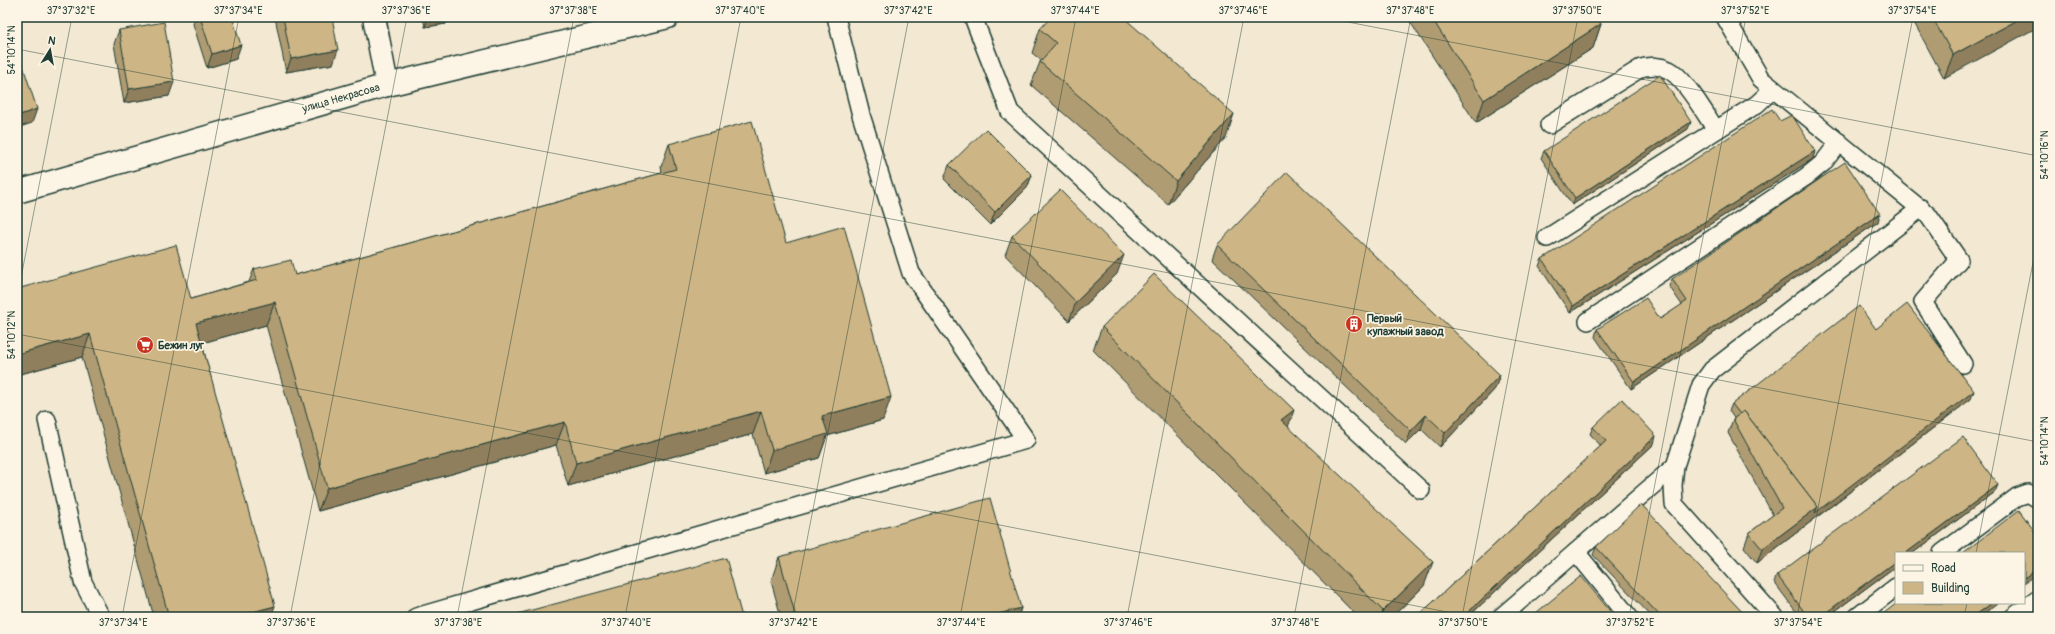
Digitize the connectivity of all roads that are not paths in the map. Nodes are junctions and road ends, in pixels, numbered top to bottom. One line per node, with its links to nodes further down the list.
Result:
1 (374, 17): 6 (street)
2 (668, 17): 6 (street, улица Некрасова)
3 (836, 17): 26 (lane)
4 (972, 17): 18 (lane)
5 (1725, 17): 7 (lane)
6 (387, 85): 11 (street, улица Некрасова)
7 (1772, 89): 9 (lane); 10 (lane)
8 (1549, 125): 9 (lane)
9 (1716, 130): 13 (lane)
10 (1839, 142): 12 (lane); 14 (lane)
11 (17, 192)
12 (1921, 208): 15 (lane); 17 (lane)
13 (1547, 238)
14 (1588, 321)
15 (1963, 364)
16 (47, 420): 25 (lane)
17 (1675, 466): 20 (lane); 28 (lane)
18 (1421, 490)
19 (2038, 499): 21 (lane)
20 (1576, 552): 24 (lane); 27 (lane)
21 (1943, 552)
22 (1895, 588): 29 (lane)
23 (2038, 599): 30 (lane)
24 (1504, 616)
25 (101, 617)
26 (416, 617)
27 (1629, 617)
28 (1775, 617)
29 (1857, 617)
30 (2013, 617)

